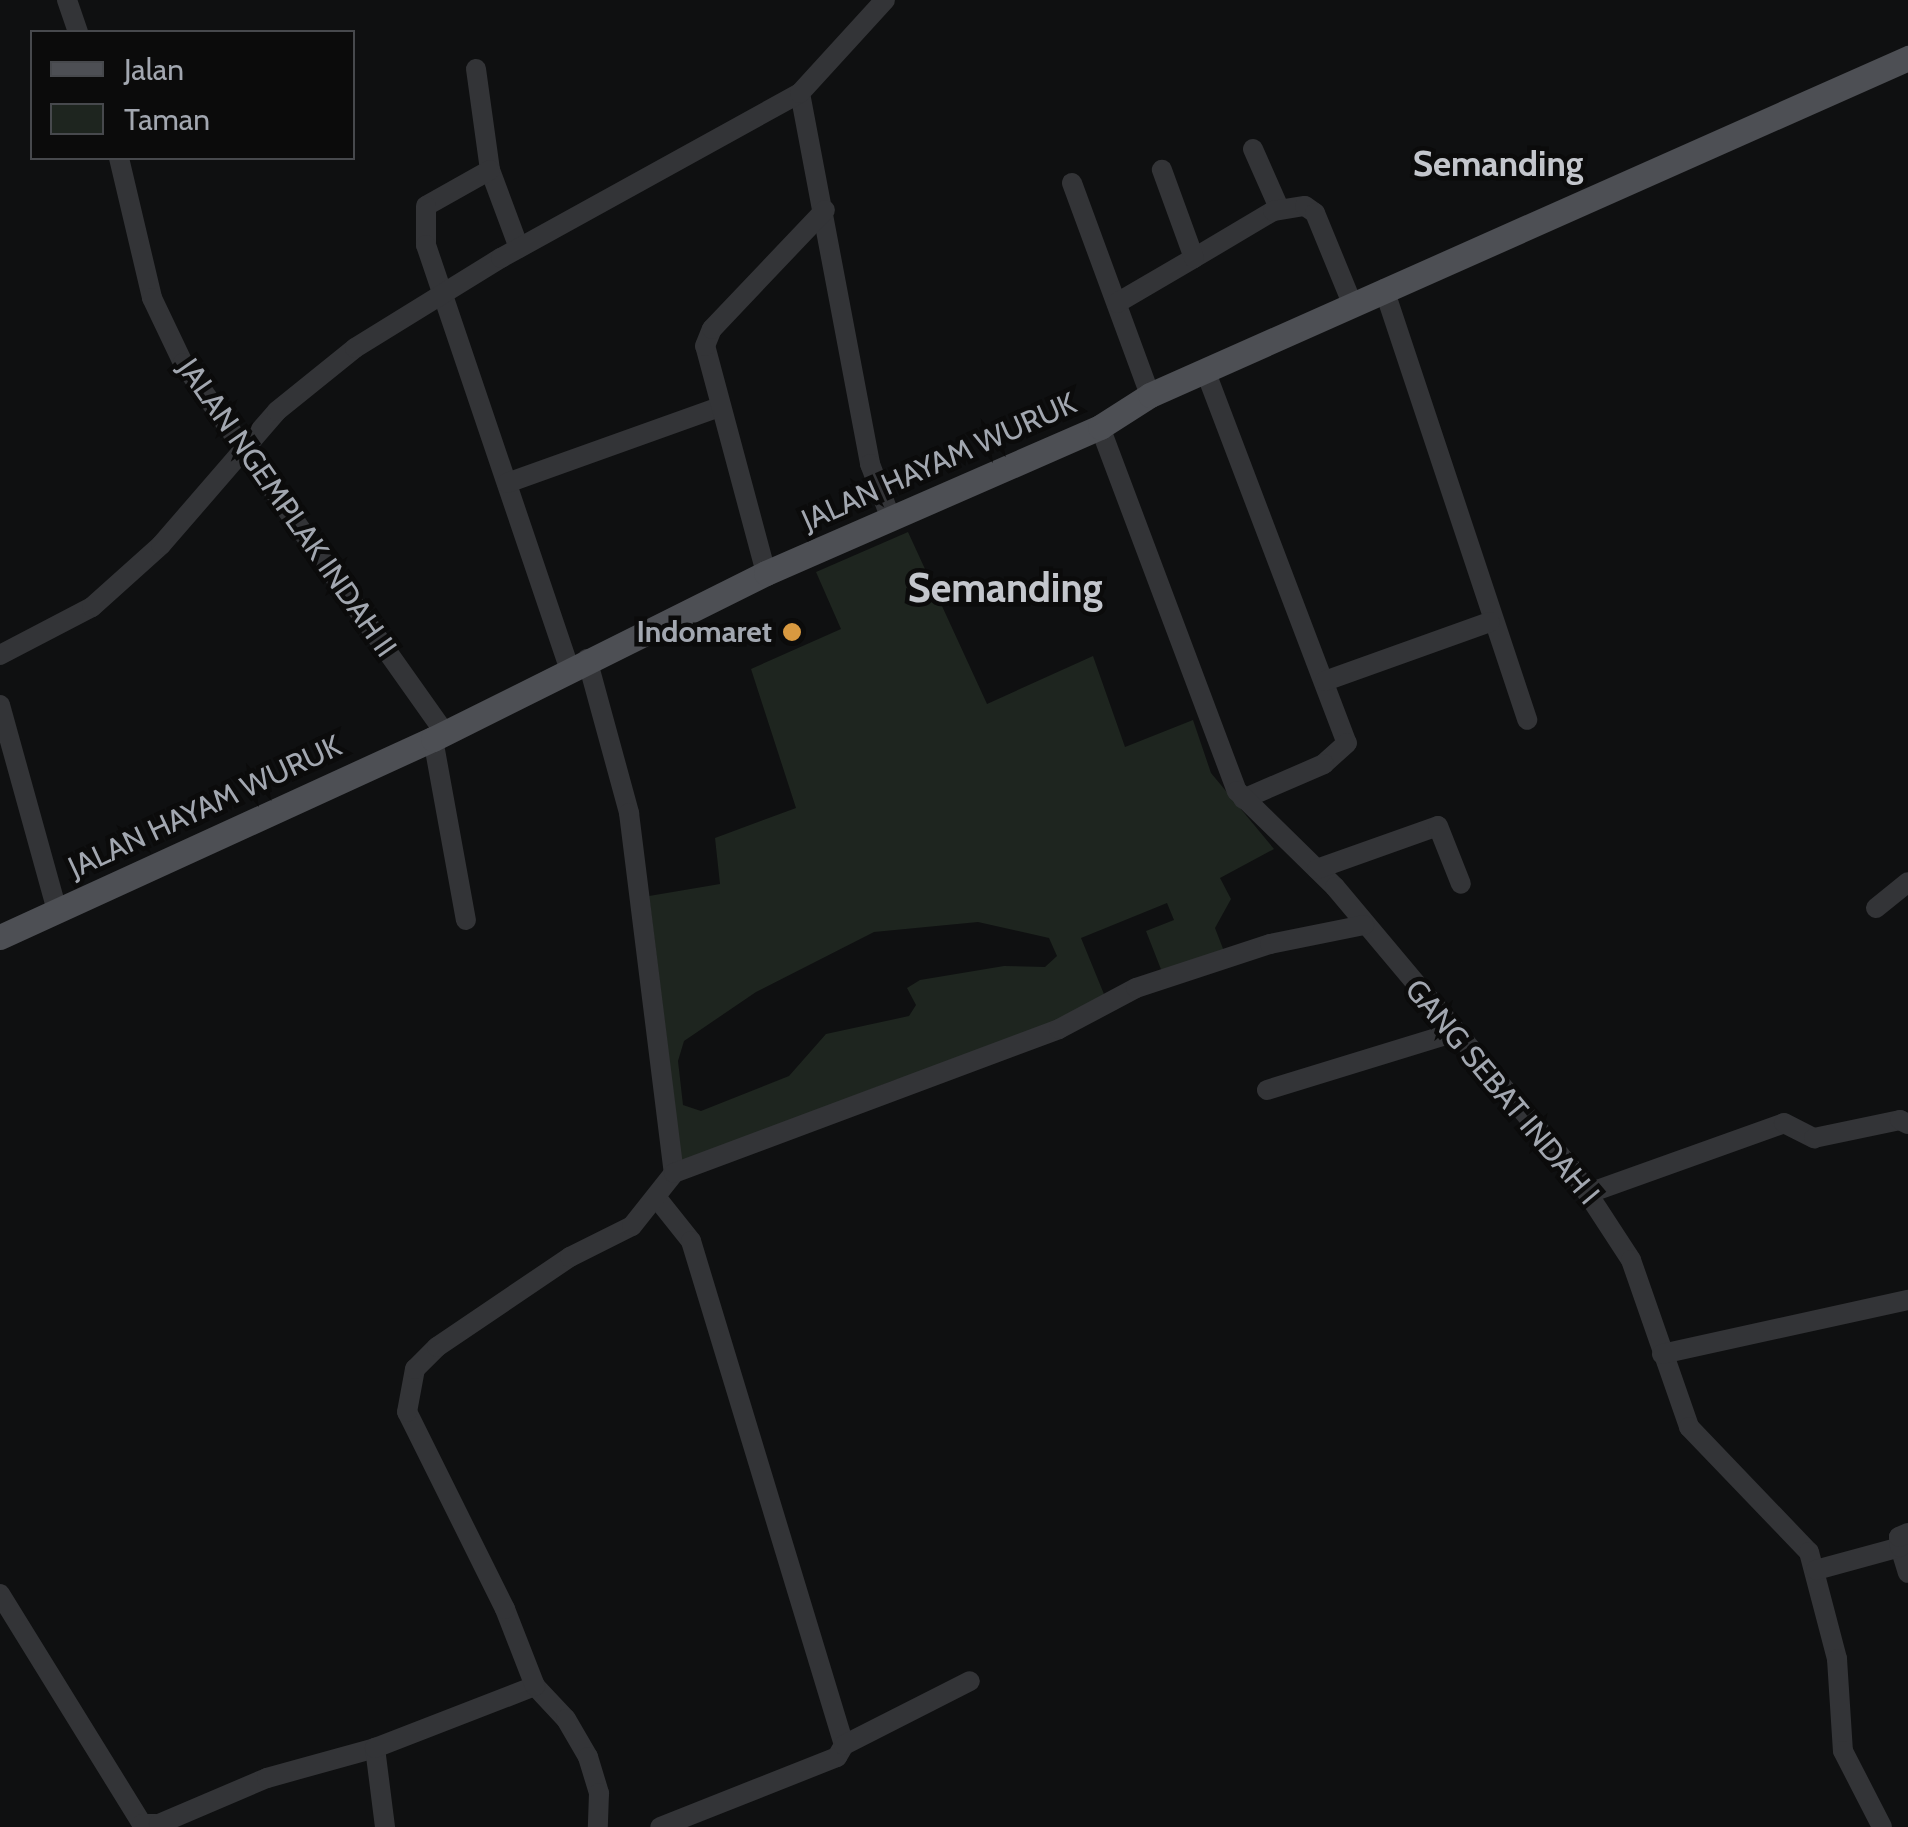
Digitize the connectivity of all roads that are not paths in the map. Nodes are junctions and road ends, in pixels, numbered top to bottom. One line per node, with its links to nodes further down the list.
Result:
1 (67, 0): 3 (street)
2 (885, 0): 6 (street)
3 (77, 30)
4 (1908, 58): 16 (main road, JALAN HAYAM WURUK)
5 (476, 70): 9 (street)
6 (800, 93): 13 (street); 14 (street)
7 (1253, 149): 12 (street)
8 (120, 160): 24 (street, JALAN NGEMPLAK INDAH II)
9 (490, 170): 14 (street); 17 (street)
10 (1162, 170): 15 (street)
11 (1072, 184): 18 (street)
12 (1280, 208): 15 (street); 19 (street)
13 (825, 210): 22 (street); 26 (street)
14 (518, 248): 17 (street)
15 (1194, 258): 18 (street)
16 (1384, 289): 19 (main road, JALAN HAYAM WURUK); 28 (street)
17 (442, 294): 24 (street); 25 (street)
18 (1118, 303): 21 (street)
19 (1352, 304): 20 (main road, JALAN HAYAM WURUK)
20 (1205, 370): 21 (main road, JALAN HAYAM WURUK); 31 (street)
21 (1150, 395): 23 (main road, JALAN HAYAM WURUK)
22 (718, 408): 25 (street); 27 (street)
23 (1100, 427): 26 (main road, JALAN HAYAM WURUK); 35 (street, GANG SEBAT INDAH I)
24 (240, 450): 29 (street); 34 (street, JALAN NGEMPLAK INDAH II)
25 (507, 483): 30 (street)
26 (891, 519): 27 (main road, JALAN HAYAM WURUK)
27 (766, 573): 30 (main road, JALAN HAYAM WURUK)
28 (1490, 622): 31 (street); 33 (street)
29 (0, 655)
30 (578, 663): 34 (main road, JALAN HAYAM WURUK); 47 (street)
31 (1324, 681): 35 (street)
32 (0, 705): 40 (street)
33 (1527, 720)
34 (439, 736): 40 (main road, JALAN HAYAM WURUK); 41 (street)
35 (1243, 799): 36 (street, GANG SEBAT INDAH I)
36 (1318, 869): 38 (street); 42 (street, GANG SEBAT INDAH I)
37 (1908, 882): 39 (street)
38 (1461, 884)
39 (1876, 908)
40 (57, 910): 43 (main road, JALAN HAYAM WURUK)
41 (466, 920)
42 (1364, 926): 44 (street, GANG SEBAT INDAH I); 47 (street)
43 (0, 937)
44 (1452, 1033): 45 (street); 48 (street, GANG SEBAT INDAH I)
45 (1268, 1090)
46 (1908, 1124): 48 (street)
47 (674, 1173): 49 (street)
48 (1589, 1193): 51 (street, GANG SEBAT INDAH I)
49 (656, 1197): 57 (street); 58 (street)
50 (1908, 1300): 51 (street)
51 (1662, 1354): 53 (street, GANG SEBAT INDAH I)
52 (1904, 1540): 53 (street); 54 (street)
53 (1816, 1570): 63 (street, GANG SEBAT INDAH I)
54 (1908, 1573)
55 (0, 1594): 59 (street)
56 (970, 1681): 58 (street)
57 (535, 1686): 59 (street); 61 (street)
58 (844, 1744): 62 (street)
59 (375, 1748): 60 (street)
60 (385, 1827)
61 (598, 1827)
62 (660, 1827)
63 (1882, 1827)

